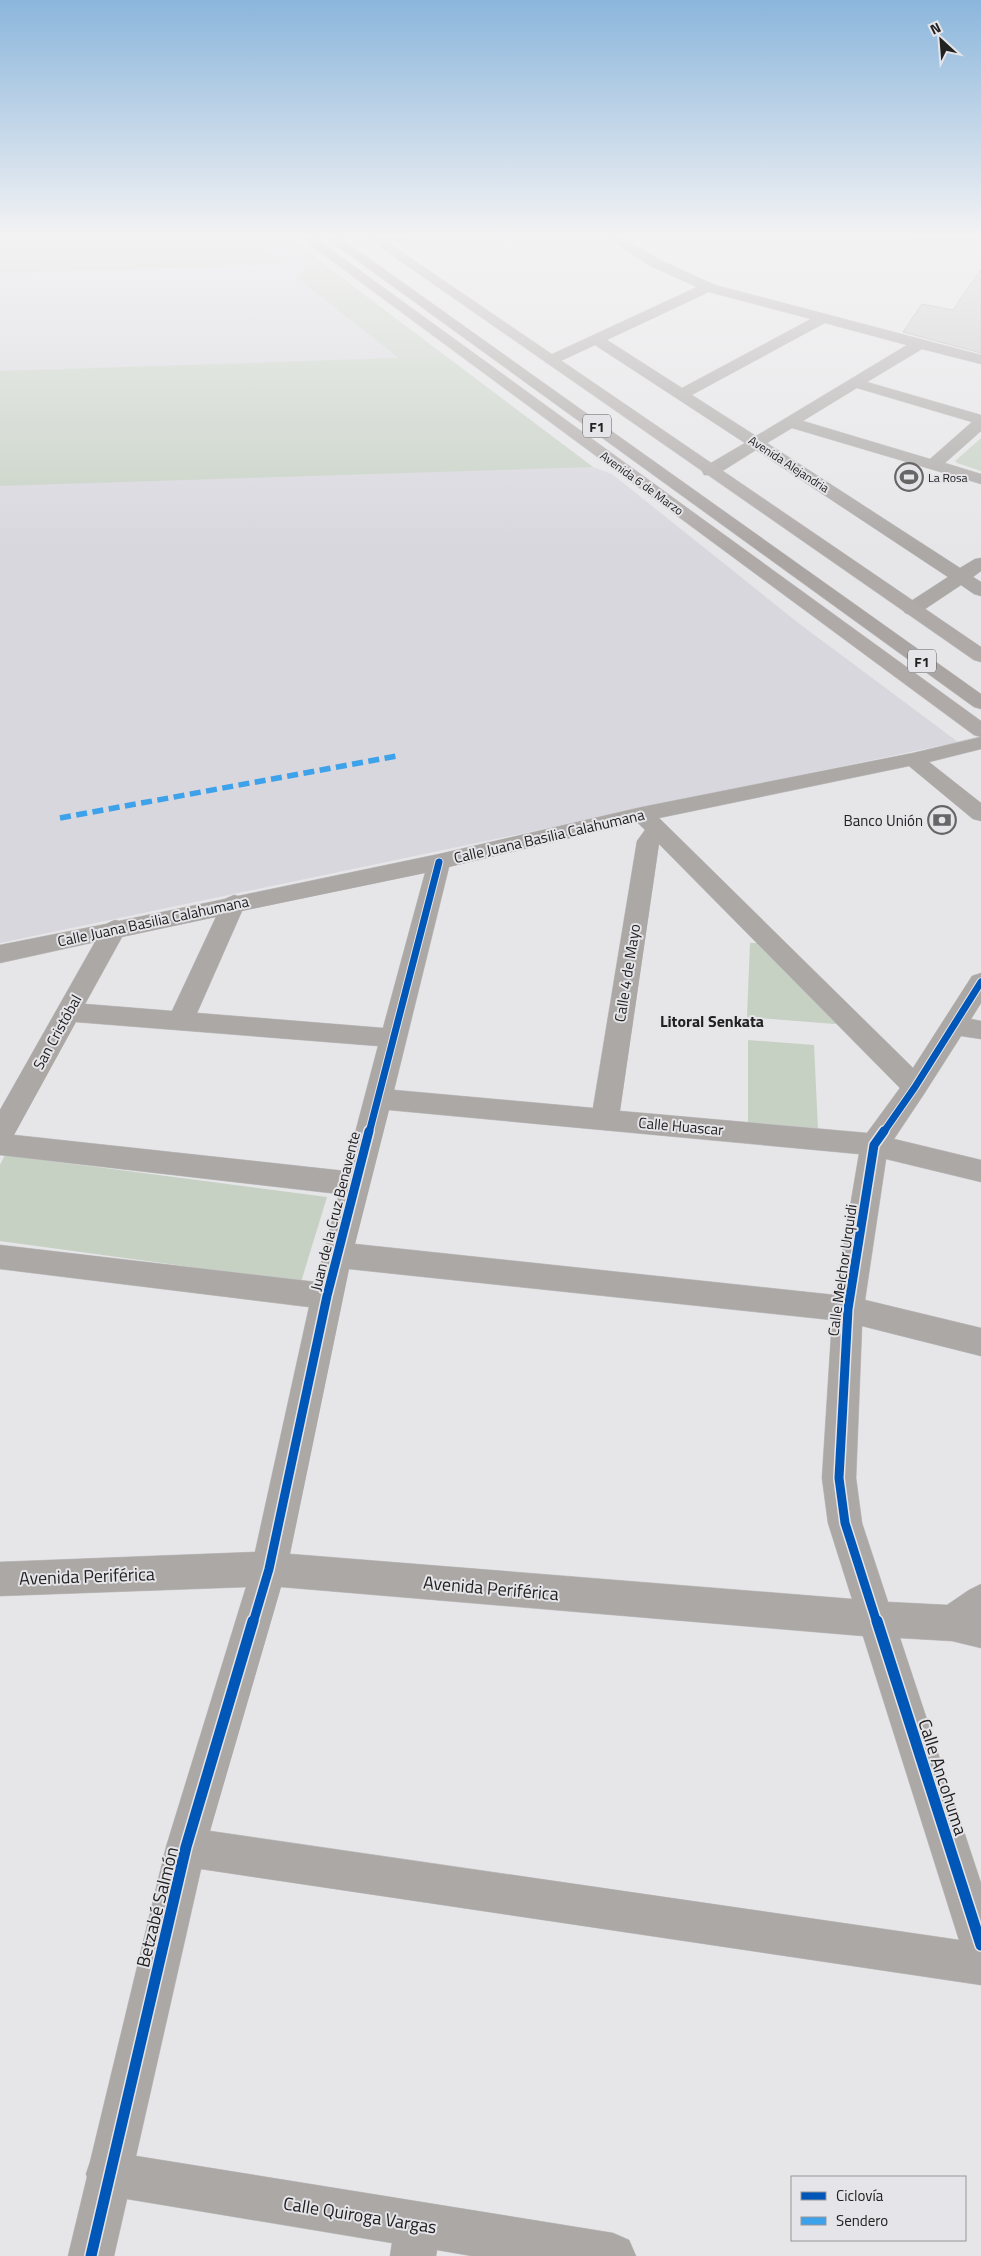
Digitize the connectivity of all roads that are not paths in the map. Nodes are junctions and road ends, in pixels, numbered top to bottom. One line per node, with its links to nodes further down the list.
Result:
1 (447, 340): 29 (main road, Avenida 6 de Marzo)
2 (475, 340): 28 (highway, Avenida 6 de Marzo / F1)
3 (496, 340): 17 (highway, F1)
4 (522, 340): 10 (main road)
5 (593, 340): 10 (street)
6 (598, 340): 13 (street, Avenida Alejandria)
7 (782, 340): 13 (street)
8 (905, 340): 9 (street)
9 (919, 344): 11 (street); 12 (street)
10 (551, 360): 19 (main road)
11 (981, 360)
12 (855, 383): 14 (street); 15 (street)
13 (682, 394): 16 (street, Avenida Alejandria)
14 (981, 421): 18 (street)
15 (790, 422): 16 (street); 18 (street)
16 (756, 443): 19 (street); 23 (street, Avenida Alejandria)
17 (660, 455)
18 (933, 465): 21 (street)
19 (710, 471): 25 (main road)
20 (692, 477): 27 (highway, F1)
21 (981, 479)
22 (981, 563): 23 (street)
23 (960, 576): 24 (street, Avenida Alejandria); 25 (street)
24 (981, 590)
25 (912, 608): 26 (main road)
26 (981, 656)
27 (981, 682)
28 (981, 703)
29 (981, 731)
30 (981, 743): 31 (street, Calle Juana Basilia Calahumana)
31 (913, 759): 32 (street); 33 (street, Calle Juana Basilia Calahumana)
32 (981, 814)
33 (650, 823): 34 (street, Calle Juana Basilia Calahumana); 43 (street); 45 (street, Calle 4 de Mayo)
34 (439, 862): 35 (street, Calle Juana Basilia Calahumana); 42 (street, Juan de la Cruz Benavente)
35 (234, 904): 36 (street, Calle Juana Basilia Calahumana); 40 (street)
36 (115, 928): 37 (street, Calle Juana Basilia Calahumana); 39 (street, San Cristóbal)
37 (0, 954)
38 (981, 982): 41 (street, Calle Melchor Urquidi)
39 (68, 1012): 40 (street); 46 (street, San Cristóbal)
40 (180, 1022): 42 (street)
41 (968, 1028): 43 (street, Calle Melchor Urquidi)
42 (393, 1038): 44 (street, Juan de la Cruz Benavente)
43 (915, 1087): 48 (street, Calle Melchor Urquidi)
44 (378, 1099): 45 (street, Calle Huascar); 50 (street, Juan de la Cruz Benavente)
45 (605, 1119): 48 (street, Calle Huascar)
46 (0, 1136)
47 (0, 1144): 50 (street)
48 (874, 1145): 49 (street, Calle Huascar); 54 (street, Calle Melchor Urquidi)
49 (981, 1171)
50 (355, 1184): 51 (street, Juan de la Cruz Benavente)
51 (337, 1255): 53 (street, Juan de la Cruz Benavente); 54 (street)
52 (0, 1257): 53 (street)
53 (327, 1296): 56 (street, Juan de la Cruz Benavente)
54 (848, 1309): 55 (street); 59 (street, Calle Melchor Urquidi)
55 (981, 1342)
56 (269, 1569): 57 (street, Avenida Periférica); 59 (street, Avenida Periférica); 61 (street, Betzabé Salmón)
57 (0, 1579)
58 (981, 1602): 60 (street)
59 (876, 1619): 60 (street, Avenida Periférica); 62 (street, Calle Ancohuma)
60 (967, 1626)
61 (186, 1847): 63 (street); 64 (street, Betzabé Salmón)
62 (981, 1945)
63 (981, 1964)
64 (108, 2174): 65 (street, Calle Quiroga Vargas); 66 (street, Betzabé Salmón)
65 (415, 2240): 67 (street, Calle Quiroga Vargas)
66 (91, 2256)
67 (612, 2256)

